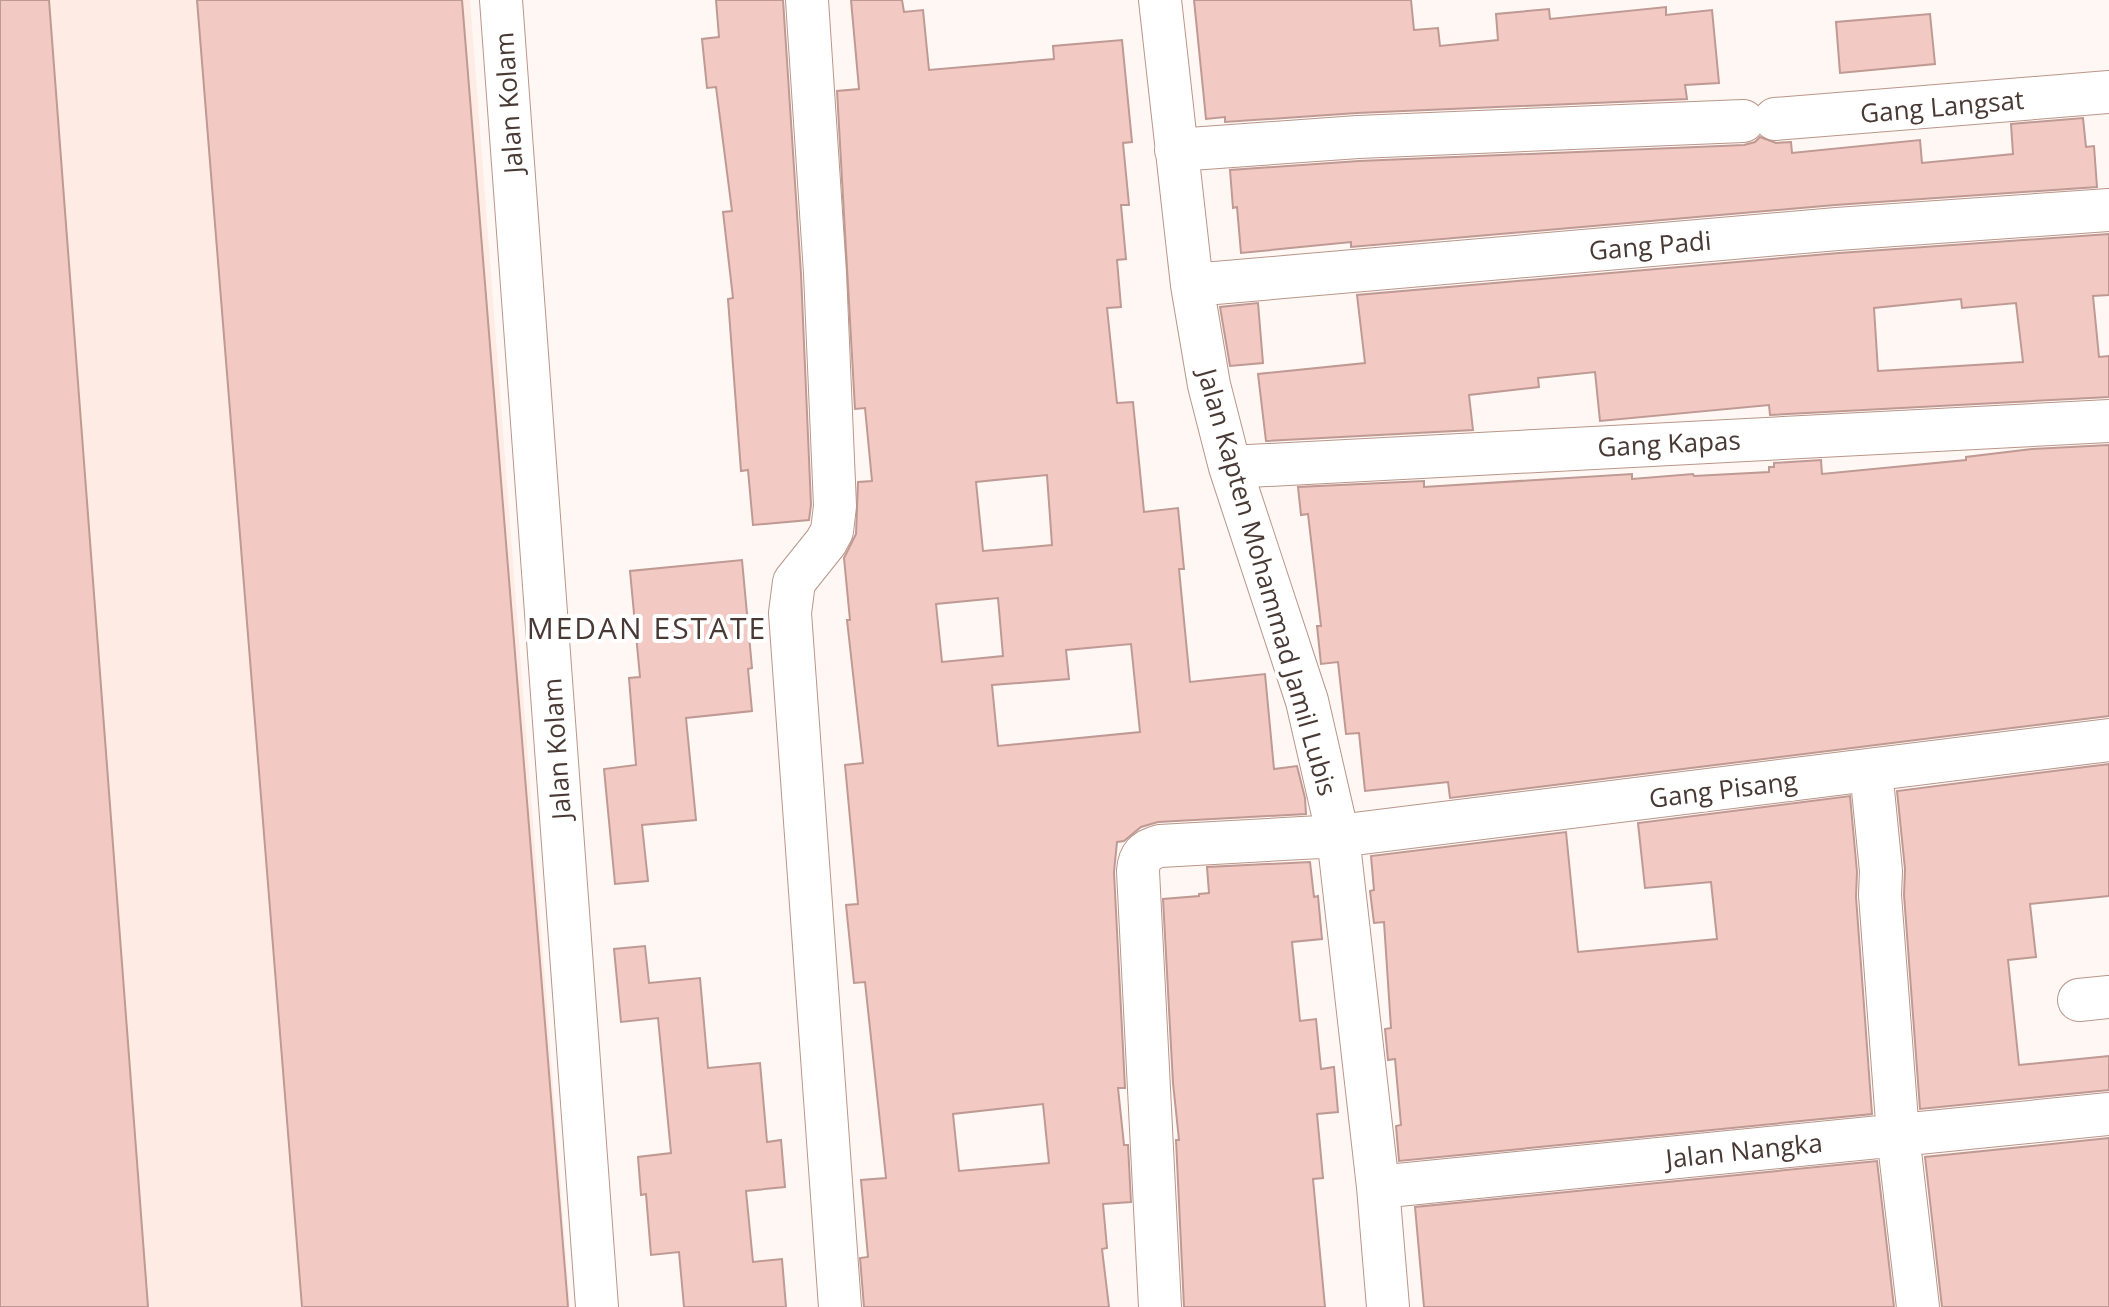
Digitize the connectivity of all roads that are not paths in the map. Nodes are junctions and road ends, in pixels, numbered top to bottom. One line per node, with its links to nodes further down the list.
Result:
1 (501, 0): 16 (street, Jalan Kolam)
2 (807, 0): 17 (street)
3 (1160, 0): 5 (street, Jalan Kapten Mohammad Jamil Lubis)
4 (2109, 92): 5 (street, Gang Langsat)
5 (1176, 150): 7 (street, Jalan Kapten Mohammad Jamil Lubis)
6 (2109, 210): 7 (street, Gang Padi)
7 (1192, 285): 9 (street, Jalan Kapten Mohammad Jamil Lubis)
8 (2109, 421): 9 (street, Gang Kapas)
9 (1230, 467): 12 (street, Jalan Kapten Mohammad Jamil Lubis)
10 (2109, 740): 11 (street, Gang Pisang)
11 (1871, 770): 12 (street, Gang Pisang); 14 (street)
12 (1338, 836): 15 (street, Jalan Kapten Mohammad Jamil Lubis); 18 (street, Gang Pisang)
13 (2109, 1114): 14 (street, Jalan Nangka)
14 (1898, 1135): 15 (street, Jalan Nangka); 20 (street)
15 (1378, 1187): 19 (street, Jalan Kapten Mohammad Jamil Lubis)
16 (597, 1307)
17 (840, 1307)
18 (1160, 1307)
19 (1388, 1307)
20 (1918, 1307)

